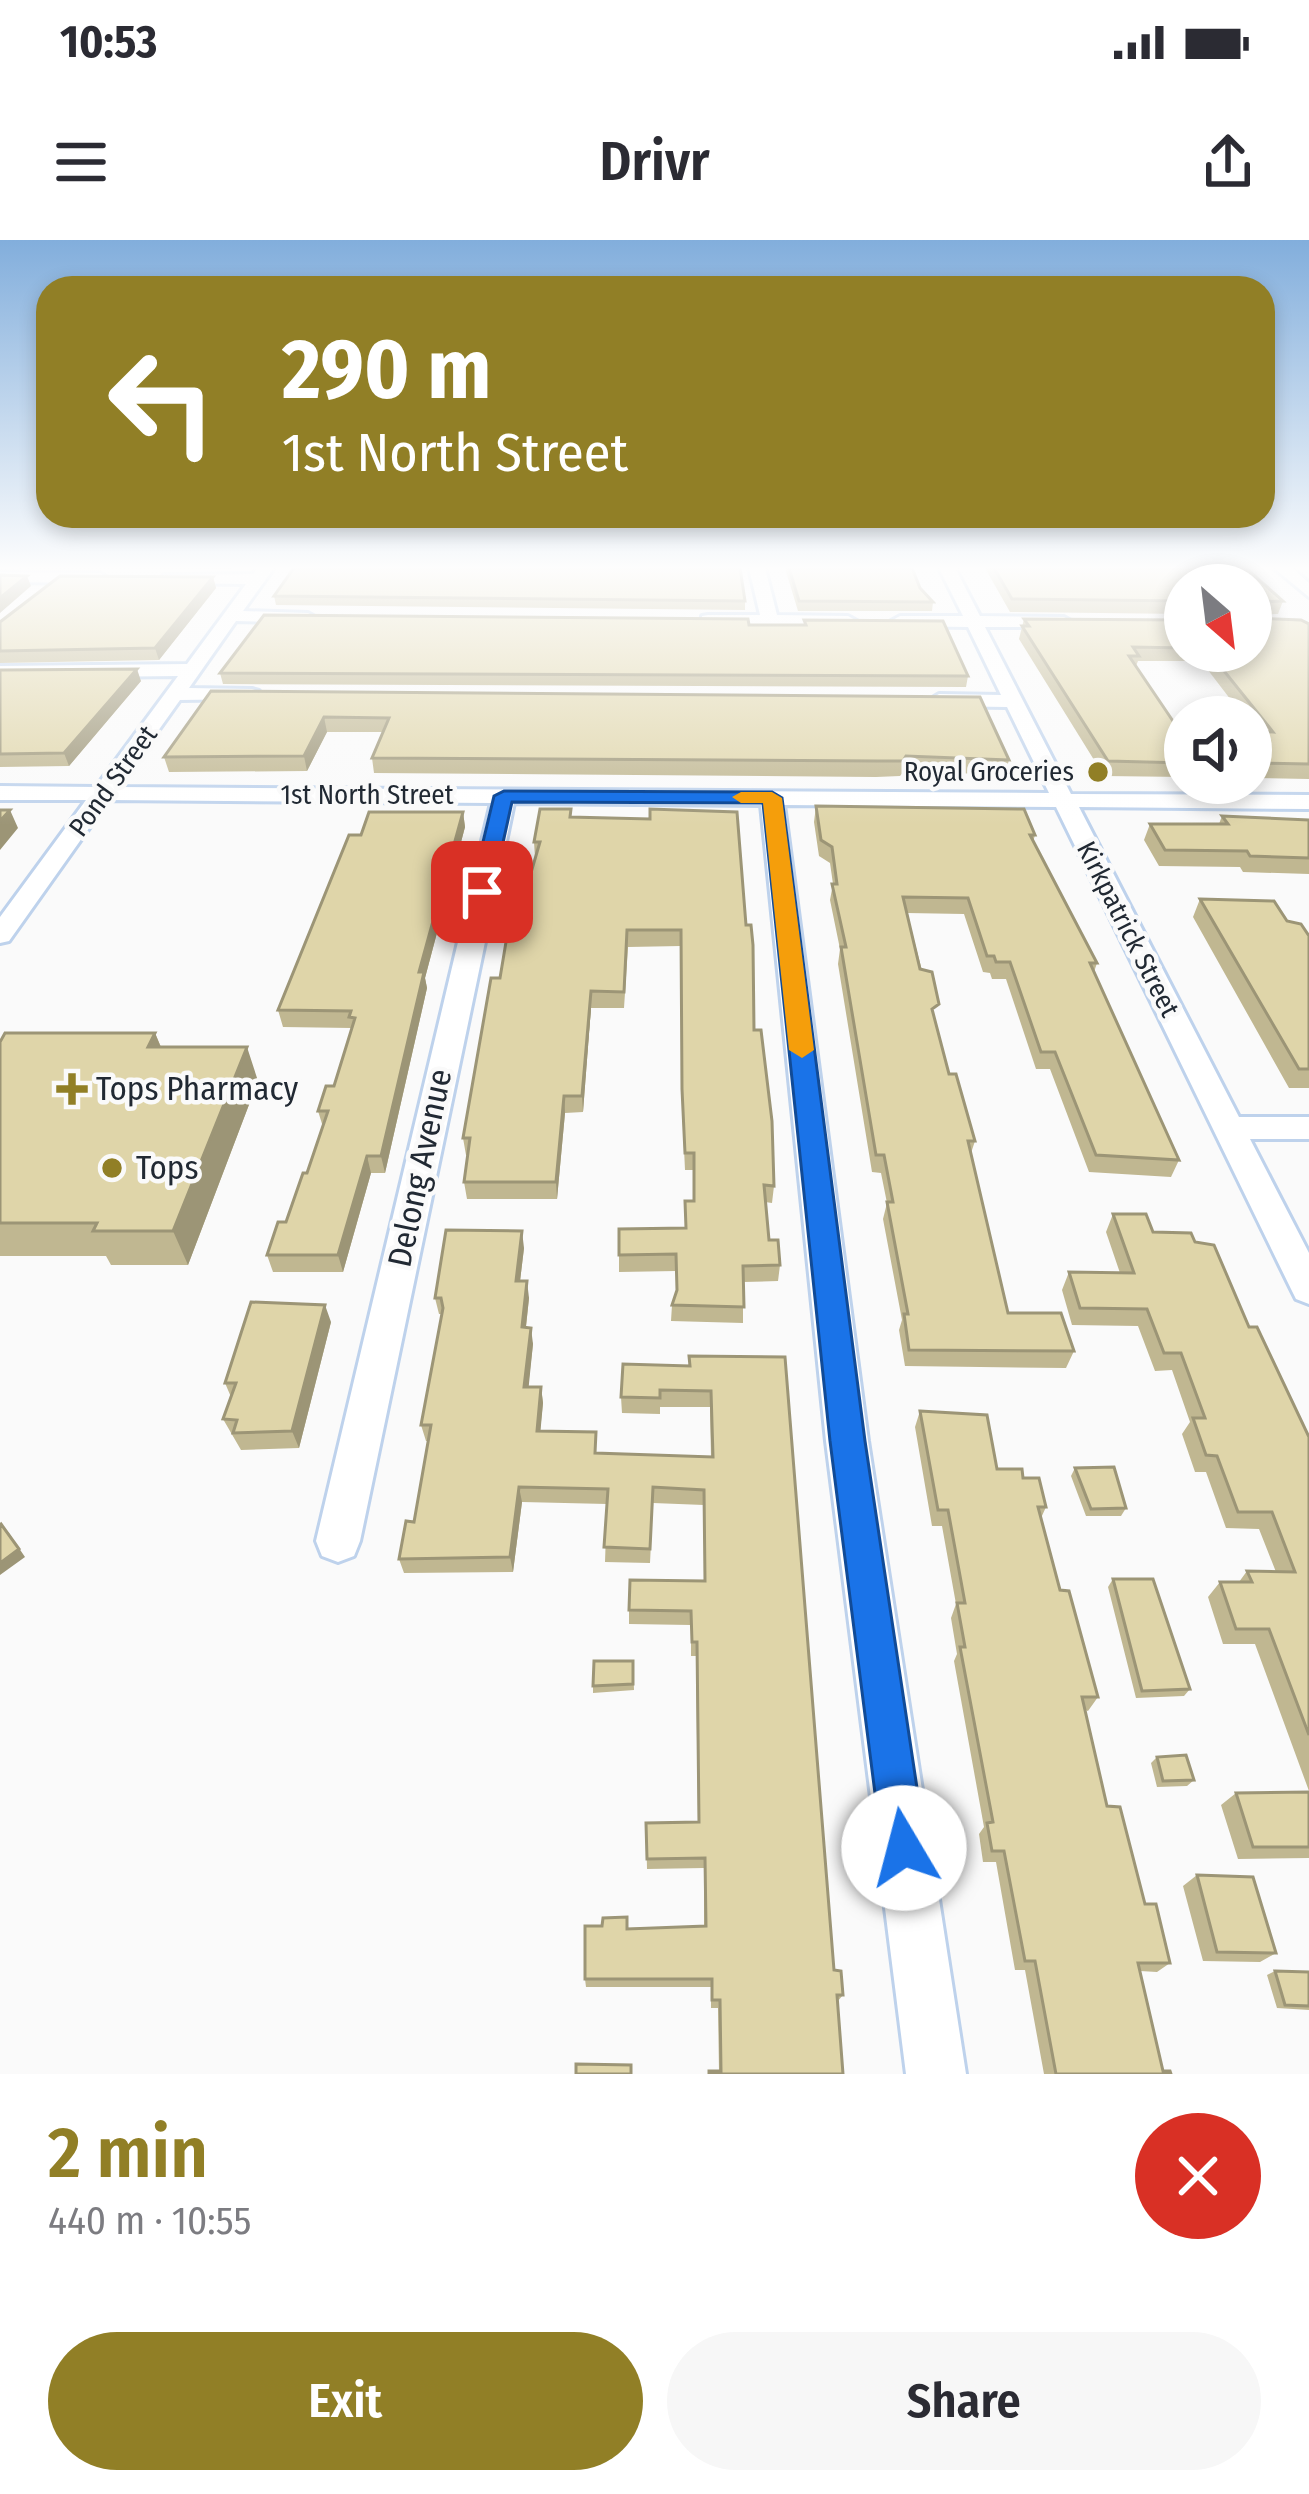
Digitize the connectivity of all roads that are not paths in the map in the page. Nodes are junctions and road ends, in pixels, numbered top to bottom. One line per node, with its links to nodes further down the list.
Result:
1 (205, 654): 3 (street, Pond Street)
2 (989, 654): 8 (street, Kirkpatrick Street)
3 (193, 670): 4 (street); 5 (street, Pond Street)
4 (0, 672)
5 (176, 694): 6 (street); 10 (street, Pond Street)
6 (283, 695)
7 (917, 700): 8 (street)
8 (1012, 701): 13 (street, Kirkpatrick Street)
9 (0, 793): 10 (street, 1st North Street)
10 (104, 794): 11 (street, 1st North Street); 15 (street, Pond Street)
11 (504, 796): 12 (street, 1st North Street); 19 (street, Delong Avenue)
12 (772, 798): 13 (street, 1st North Street); 20 (street)
13 (1063, 800): 14 (street, 1st North Street); 16 (street, Kirkpatrick Street)
14 (1309, 802)
15 (0, 935)
16 (1230, 1128): 17 (street); 18 (street, Kirkpatrick Street)
17 (1309, 1128)
18 (1309, 1289)
19 (338, 1540)
20 (936, 2074)

